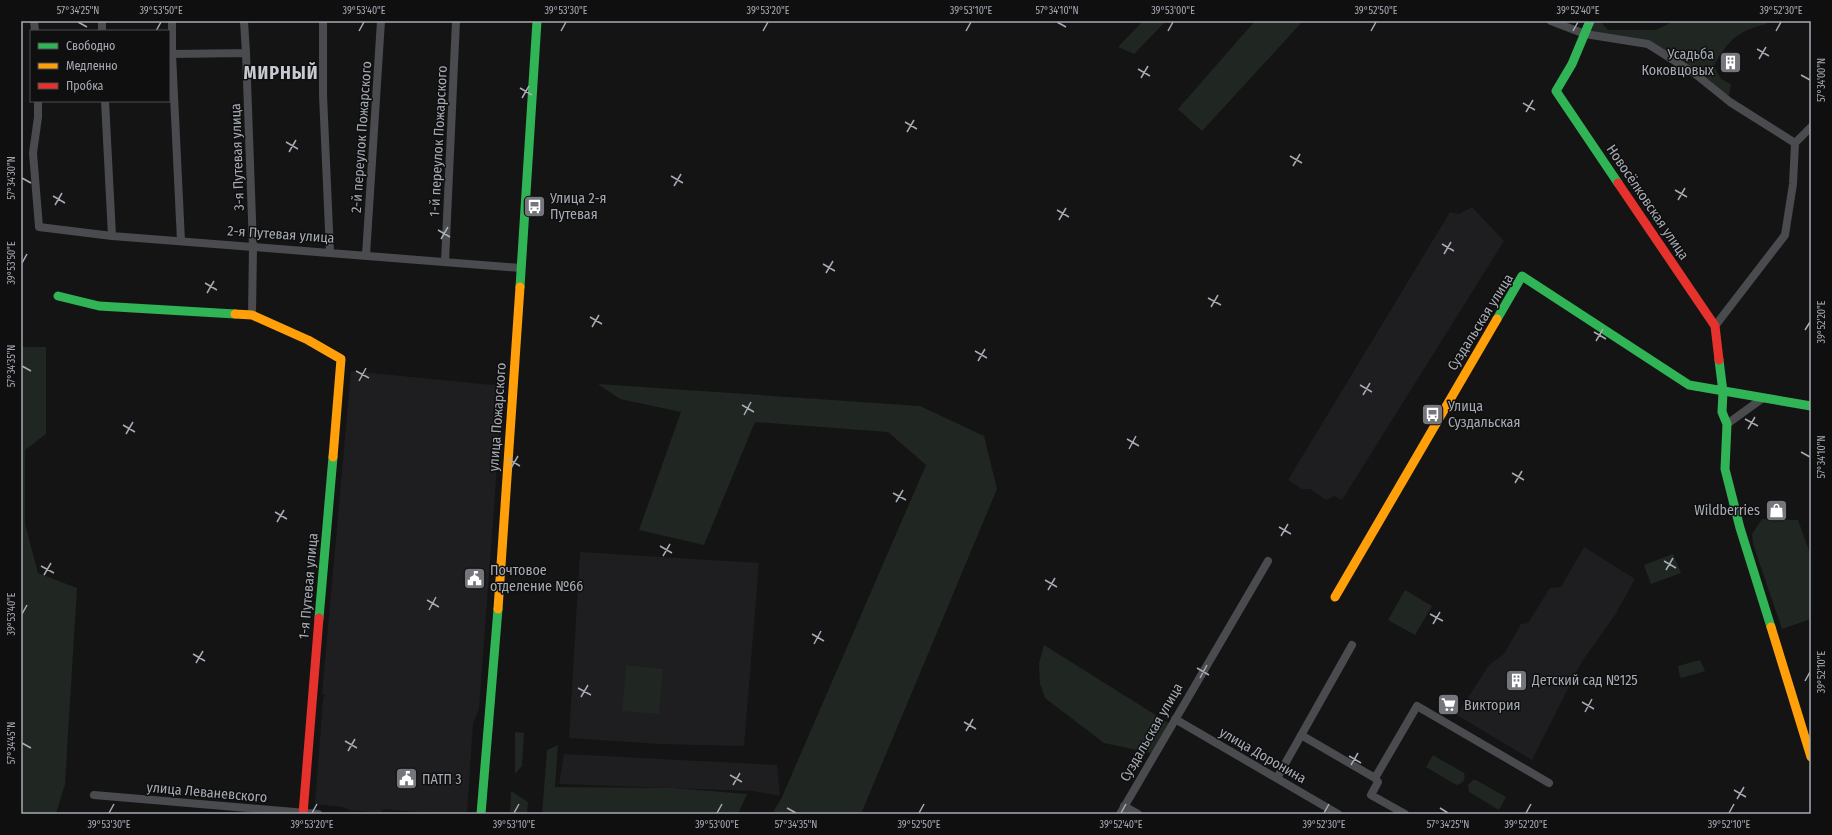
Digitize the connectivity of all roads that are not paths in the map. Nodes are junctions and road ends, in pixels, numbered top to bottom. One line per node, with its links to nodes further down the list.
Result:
1 (172, 21): 11 (street)
2 (244, 21): 10 (street, 3-я Путевая улица)
3 (323, 21): 19 (street)
4 (381, 21): 20 (street, 2-й переулок Пожарского)
5 (456, 21): 21 (street, 1-й переулок Пожарского)
6 (537, 21): 22 (street, улица Пожарского)
7 (1551, 21): 9 (street)
8 (1590, 21): 9 (street)
9 (1585, 34): 15 (street); 25 (street, Новосёлковская улица)
10 (246, 53): 11 (street); 18 (street, 3-я Путевая улица)
11 (172, 54): 17 (street)
12 (38, 102): 16 (street, 2-я Путевая улица)
13 (106, 102): 16 (street)
14 (1811, 127): 15 (street)
15 (1795, 143): 25 (street)
16 (112, 236): 17 (street, 2-я Путевая улица)
17 (181, 241): 18 (street, 2-я Путевая улица)
18 (253, 247): 19 (street, 2-я Путевая улица); 24 (street, 3-я Путевая улица)
19 (330, 252): 20 (street, 2-я Путевая улица)
20 (366, 255): 21 (street, 2-я Путевая улица)
21 (445, 262): 22 (street, 2-я Путевая улица)
22 (521, 268): 43 (street, улица Пожарского)
23 (58, 296): 24 (street)
24 (252, 315): 41 (street, 1-я Путевая улица)
25 (1715, 326): 26 (street, Новосёлковская улица)
26 (1723, 392): 27 (street, Суздальская улица); 29 (street, Новосёлковская улица); 31 (street, Суздальская улица)
27 (1763, 398): 28 (street, Суздальская улица); 29 (street)
28 (1811, 406)
29 (1726, 424): 35 (street, Новосёлковская улица)
30 (1268, 561): 33 (street, Суздальская улица)
31 (1335, 597)
32 (1352, 645): 34 (street)
33 (1175, 719): 36 (street, улица Доронина); 40 (street, Суздальская улица)
34 (1301, 735): 36 (street); 37 (street)
35 (1811, 757)
36 (1277, 778): 46 (street, улица Доронина)
37 (1375, 778): 38 (street); 47 (street)
38 (1549, 782)
39 (94, 795): 41 (street, улица Леваневского)
40 (1124, 806): 44 (street, Суздальская улица); 45 (street)
41 (303, 813): 42 (street, улица Леваневского)
42 (318, 814)
43 (481, 814)
44 (1120, 814)
45 (1138, 814)
46 (1338, 814)
47 (1405, 814)

